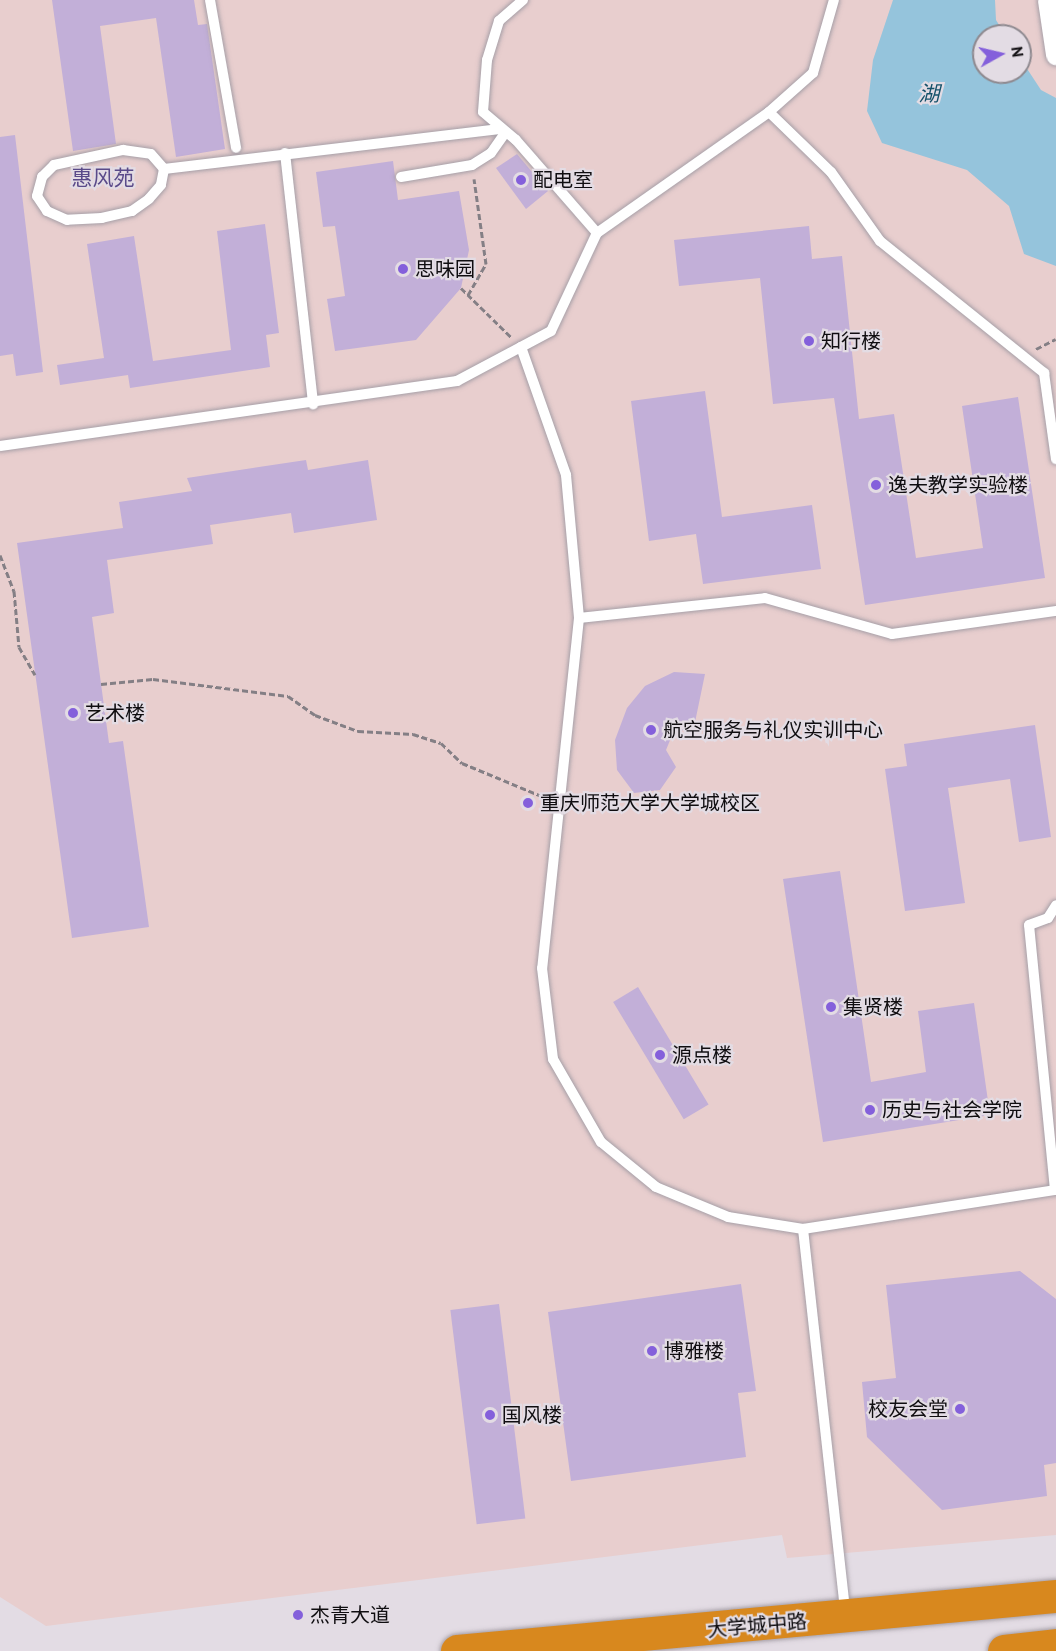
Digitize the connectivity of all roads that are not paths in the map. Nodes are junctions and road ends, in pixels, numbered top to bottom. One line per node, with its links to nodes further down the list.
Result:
1 (210, 0): 8 (lane)
2 (523, 0): 7 (lane)
3 (834, 0): 6 (lane)
4 (1048, 0): 5 (street)
5 (1056, 54)
6 (769, 112): 12 (lane); 16 (lane)
7 (501, 131): 9 (lane); 11 (lane); 12 (lane)
8 (236, 148)
9 (285, 153): 10 (lane); 14 (lane)
10 (164, 169): 10 (lane)
11 (401, 177)
12 (597, 233): 13 (lane)
13 (521, 347): 14 (lane); 18 (lane)
14 (313, 404): 15 (lane)
15 (0, 446)
16 (1056, 459)
17 (1056, 611): 18 (lane)
18 (579, 618): 21 (lane)
19 (1056, 905): 20 (lane)
20 (1056, 1190): 21 (lane)
21 (803, 1229): 23 (lane)
22 (1056, 1596): 23 (highway, 大学城中路)
23 (846, 1619): 25 (highway, 大学城中路)
24 (1056, 1645): 26 (highway)
25 (457, 1651)
26 (1004, 1651)

